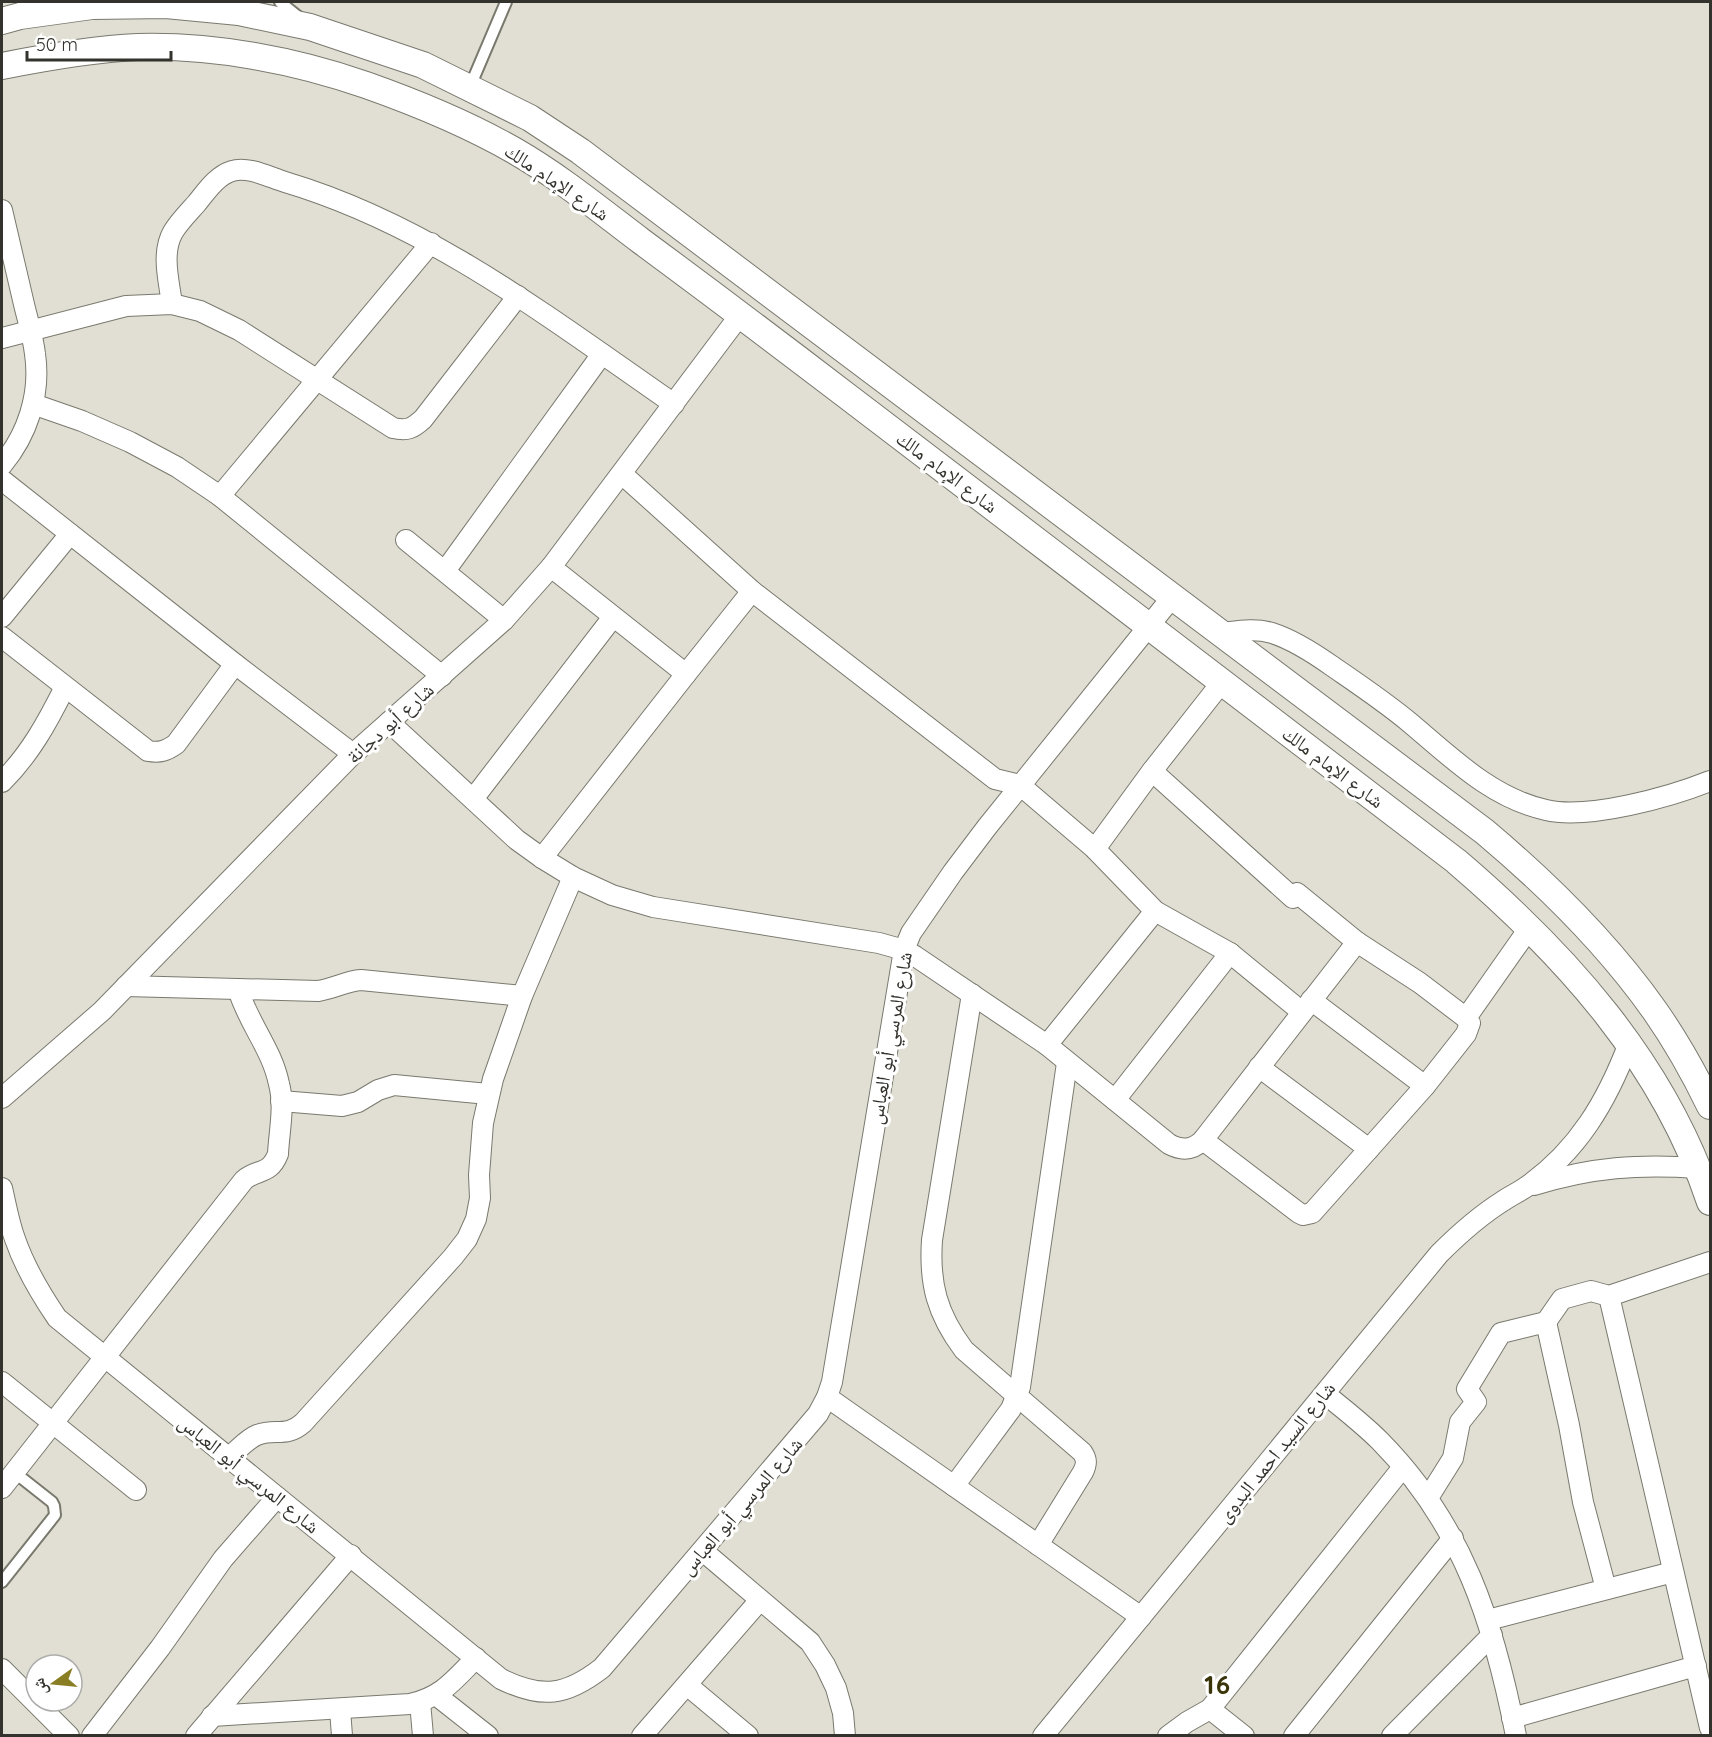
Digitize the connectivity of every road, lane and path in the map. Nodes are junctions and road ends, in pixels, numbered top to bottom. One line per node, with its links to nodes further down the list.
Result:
1 (280, 2): 4 (lane)
2 (506, 2): 6 (lane)
3 (2, 21): 4 (street, شارع الإمام مالك)
4 (310, 27): 6 (street, شارع الإمام مالك)
5 (2, 66): 11 (street, شارع الإمام مالك)
6 (469, 89): 27 (street, شارع الإمام مالك)
7 (2, 210): 12 (street)
8 (431, 243): 9 (street); 10 (street); 15 (street)
9 (518, 296): 14 (street); 15 (street)
10 (172, 304): 12 (street); 15 (street)
11 (741, 315): 17 (street, شارع أبو دجانة); 31 (street, شارع الإمام مالك)
12 (30, 330): 13 (street); 16 (street)
13 (2, 338)
14 (602, 354): 17 (street); 25 (street)
15 (318, 379): 21 (street)
16 (33, 404): 18 (street); 21 (street)
17 (674, 404): 19 (street, شارع أبو دجانة)
18 (2, 465)
19 (622, 474): 24 (street, شارع أبو دجانة); 26 (street)
20 (2, 480): 22 (street)
21 (220, 496): 36 (street)
22 (70, 534): 29 (street); 34 (street)
23 (406, 540): 25 (street)
24 (551, 567): 28 (street); 30 (street, شارع أبو دجانة)
25 (445, 571): 30 (street)
26 (752, 591): 35 (street); 44 (street)
27 (1173, 596): 31 (street, شارع المرسي أبو العباس); 32 (street, شارع الإمام مالك)
28 (613, 616): 35 (street); 45 (street)
29 (2, 617)
30 (504, 620): 36 (street, شارع أبو دجانة)
31 (1148, 625): 37 (street, شارع الإمام مالك); 44 (street, شارع المرسي أبو العباس)
32 (1222, 633): 42 (street); 69 (street, شارع الإمام مالك)
33 (2, 637): 38 (street)
34 (235, 664): 38 (street); 40 (street)
35 (686, 674): 47 (street)
36 (442, 676): 39 (street, شارع أبو دجانة)
37 (1222, 682): 41 (street); 50 (street, شارع الإمام مالك)
38 (65, 687): 43 (street)
39 (389, 722): 40 (street, شارع أبو دجانة); 45 (street)
40 (353, 754): 54 (street, شارع أبو دجانة)
41 (1152, 771): 46 (street); 51 (street)
42 (1710, 781)
43 (2, 782)
44 (1020, 786): 46 (street); 52 (street, شارع المرسي أبو العباس)
45 (473, 799): 47 (street)
46 (1095, 849): 49 (street)
47 (542, 858): 48 (street)
48 (573, 877): 52 (street); 57 (street)
49 (1155, 911): 53 (street); 61 (street)
50 (1530, 927): 59 (street); 60 (street, شارع الإمام مالك)
51 (1357, 942): 58 (street); 59 (street)
52 (903, 950): 56 (street); 83 (street, شارع المرسي أبو العباس)
53 (1230, 953): 58 (street); 67 (street)
54 (126, 986): 55 (street); 66 (street, شارع أبو دجانة)
55 (238, 989): 57 (street); 68 (street)
56 (972, 994): 61 (street); 82 (street)
57 (522, 996): 65 (street)
58 (1306, 1006): 63 (street); 64 (street)
59 (1466, 1018): 64 (street)
60 (1629, 1043): 72 (street, شارع الإمام مالك); 73 (street, شارع السيد احمد البدوى)
61 (1047, 1045): 62 (street)
62 (1067, 1063): 67 (street); 82 (street)
63 (1259, 1067): 70 (street); 71 (street)
64 (1425, 1086): 71 (street)
65 (488, 1094): 68 (street); 85 (street)
66 (2, 1098)
67 (1115, 1100): 70 (street)
68 (281, 1101): 79 (street)
69 (1710, 1106)
70 (1203, 1140): 71 (street)
71 (1369, 1149)
72 (1698, 1168): 73 (street, شارع السيد احمد البدوى); 75 (street, شارع الإمام مالك)
73 (1526, 1187): 81 (street, شارع السيد احمد البدوى)
74 (2, 1188): 79 (street, شارع المرسي أبو العباس)
75 (1710, 1202)
76 (1710, 1262): 77 (street)
77 (1609, 1296): 78 (street); 97 (street)
78 (1546, 1322): 92 (street); 99 (street)
79 (104, 1357): 84 (street); 85 (street, شارع المرسي أبو العباس)
80 (2, 1382): 84 (street)
81 (1325, 1394): 86 (street); 101 (street, شارع السيد احمد البدوى)
82 (1017, 1396): 88 (street); 94 (street)
83 (827, 1397): 88 (street); 95 (street, شارع المرسي أبو العباس)
84 (53, 1423): 87 (street); 90 (street)
85 (230, 1457): 91 (street, شارع المرسي أبو العباس)
86 (1403, 1467): 92 (street); 109 (street)
87 (14, 1472): 89 (street); 98 (lane)
88 (954, 1486): 94 (street)
89 (2, 1488)
90 (136, 1490)
91 (277, 1497): 96 (street, شارع المرسي أبو العباس); 114 (street)
92 (1428, 1498): 93 (street)
93 (1453, 1538): 102 (street); 125 (street)
94 (1038, 1545): 101 (street)
95 (703, 1551): 100 (street); 103 (street, شارع المرسي أبو العباس)
96 (351, 1555): 103 (street, شارع المرسي أبو العباس); 110 (street)
97 (1673, 1572): 99 (street); 104 (street)
98 (2, 1582)
99 (1606, 1589): 102 (street)
100 (760, 1600): 106 (street); 121 (street)
101 (1140, 1617): 122 (street, شارع السيد احمد البدوى)
102 (1490, 1628): 111 (street); 126 (street)
103 (476, 1658): 107 (street)
104 (1696, 1666): 111 (street); 112 (street)
105 (2, 1670): 113 (street)
106 (687, 1685): 119 (street); 120 (street)
107 (428, 1699): 108 (street); 117 (street); 118 (street)
108 (340, 1709): 110 (street); 116 (street)
109 (1210, 1709): 123 (street); 124 (street)
110 (213, 1716): 115 (street)
111 (1514, 1727)
112 (1710, 1728)
113 (69, 1736)
114 (92, 1736)
115 (196, 1736)
116 (342, 1736)
117 (423, 1736)
118 (488, 1736)
119 (642, 1736)
120 (748, 1736)
121 (845, 1736)
122 (1043, 1736)
123 (1168, 1736)
124 (1244, 1736)
125 (1294, 1736)
126 (1392, 1736)

